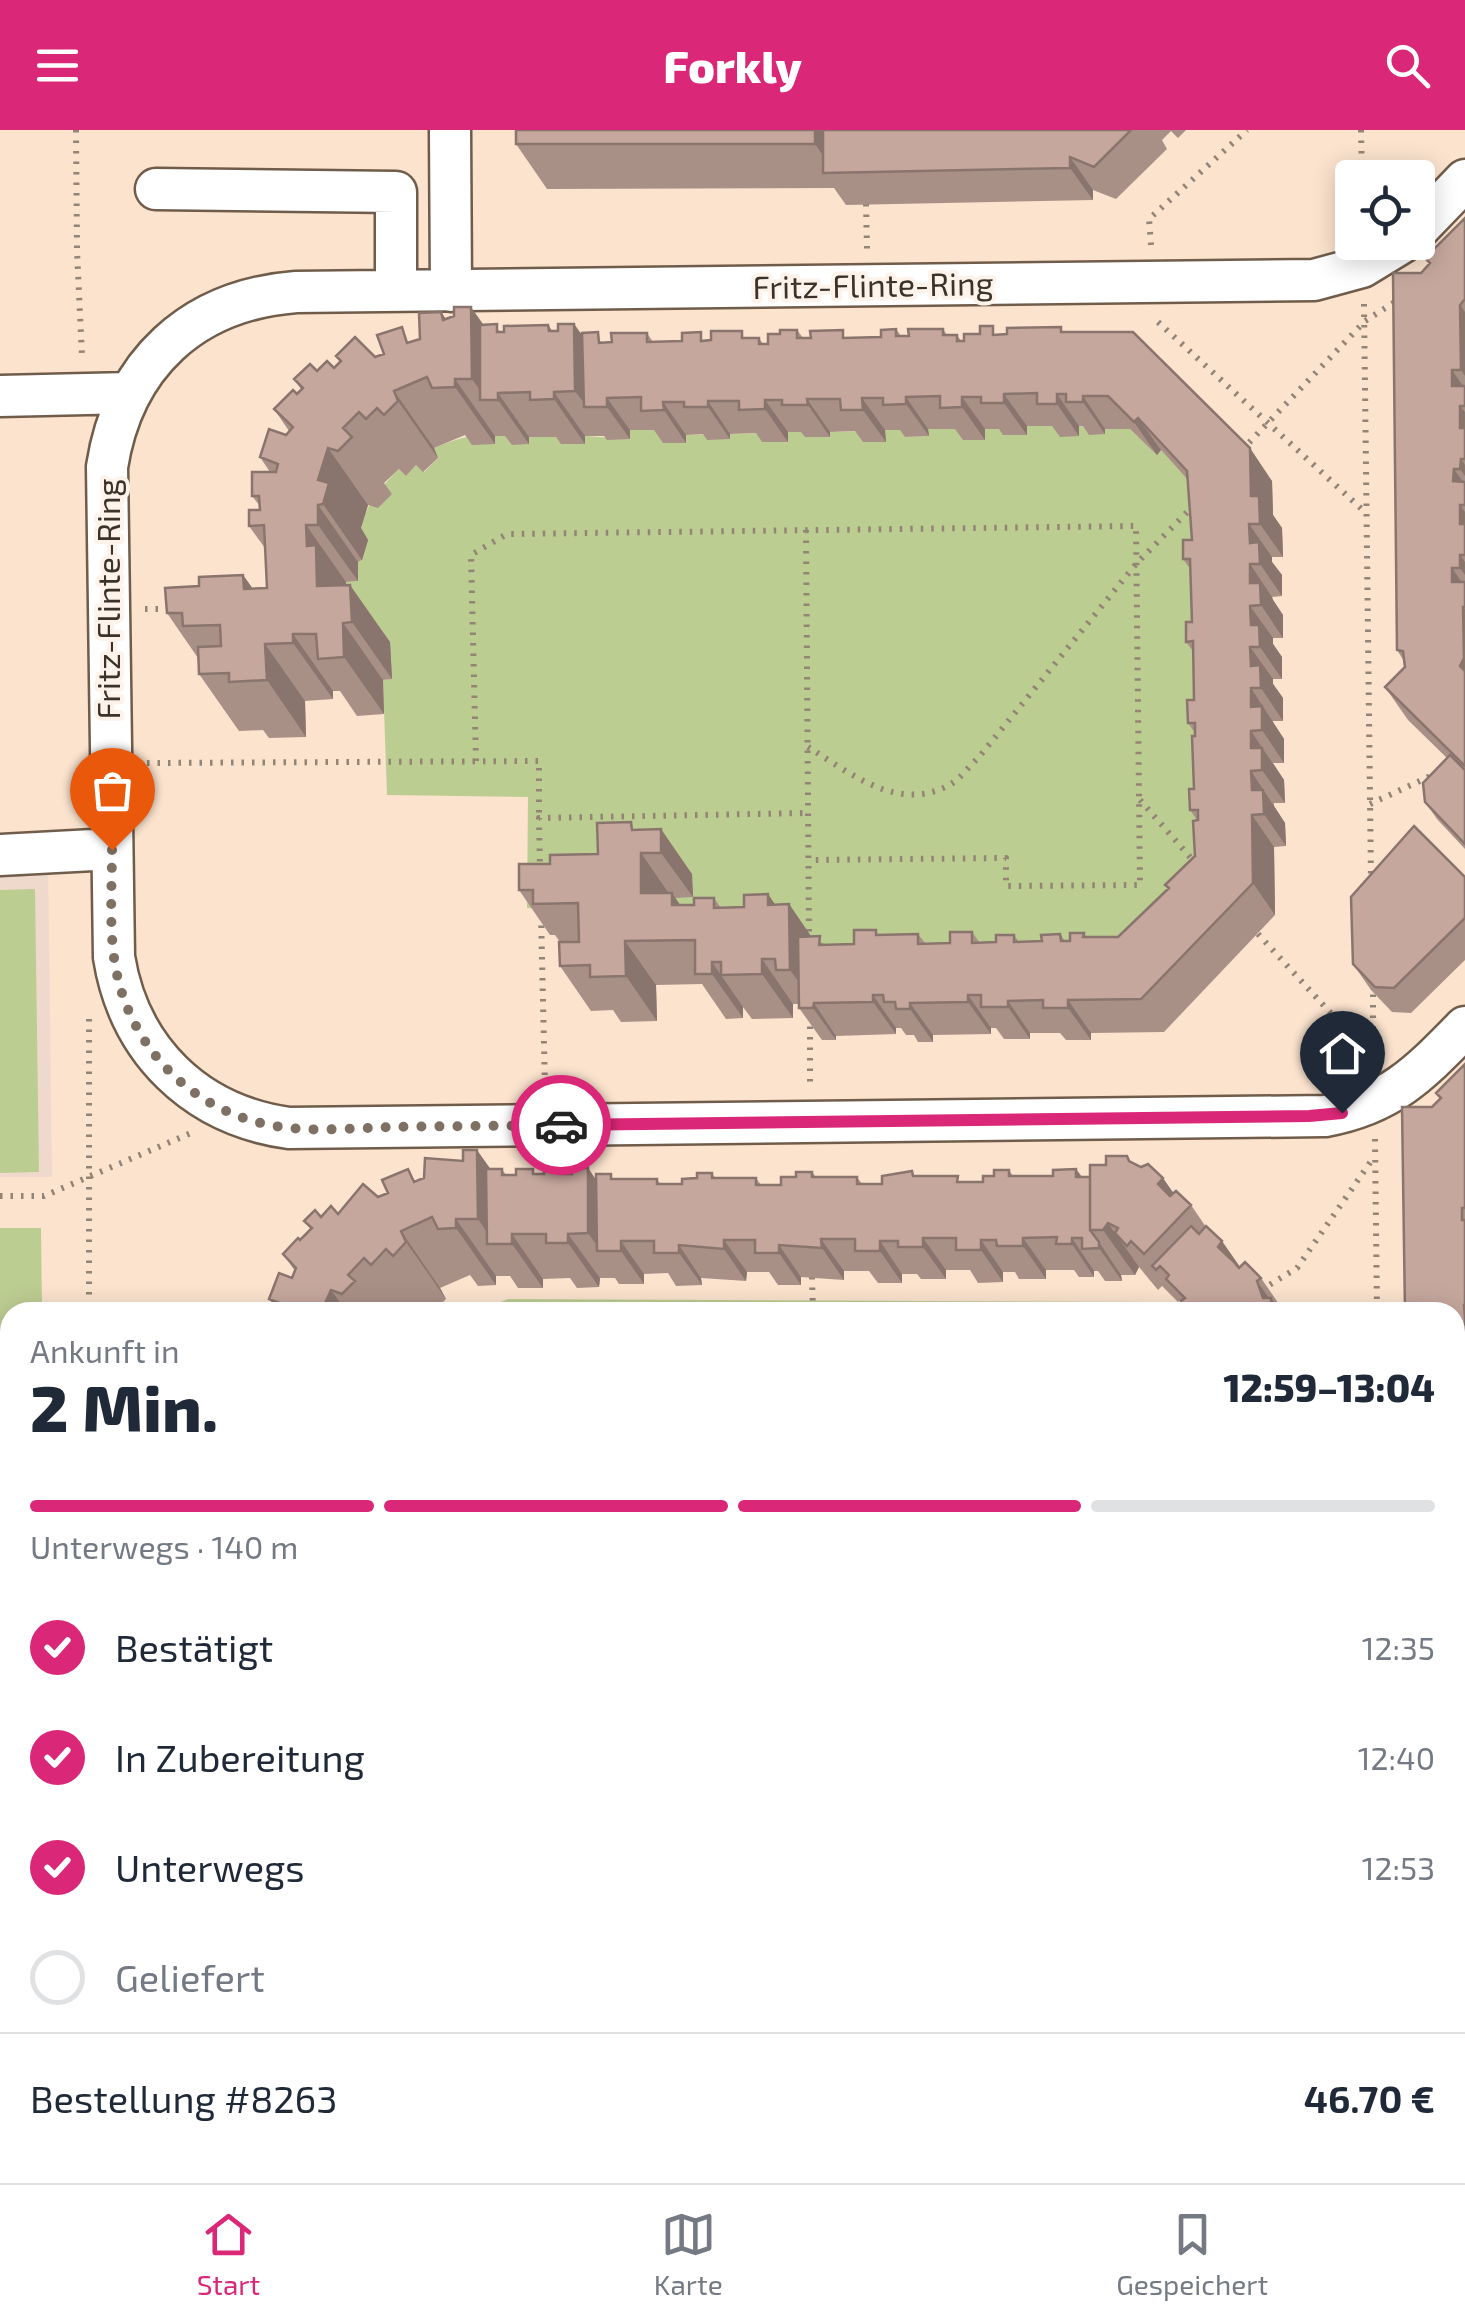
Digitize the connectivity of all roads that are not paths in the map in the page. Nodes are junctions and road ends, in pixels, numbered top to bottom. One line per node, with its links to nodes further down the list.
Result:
1 (450, 130): 6 (street)
2 (1465, 180): 4 (street)
3 (156, 189): 7 (street)
4 (1435, 211)
5 (1373, 260): 6 (street, Fritz-Flinte-Ring)
6 (450, 291): 7 (street, Fritz-Flinte-Ring)
7 (396, 292): 8 (street, Fritz-Flinte-Ring)
8 (130, 393): 9 (street); 10 (street, Fritz-Flinte-Ring)
9 (0, 396)
10 (112, 850): 11 (street); 12 (street, Fritz-Flinte-Ring)
11 (0, 855)
12 (1465, 1027)

